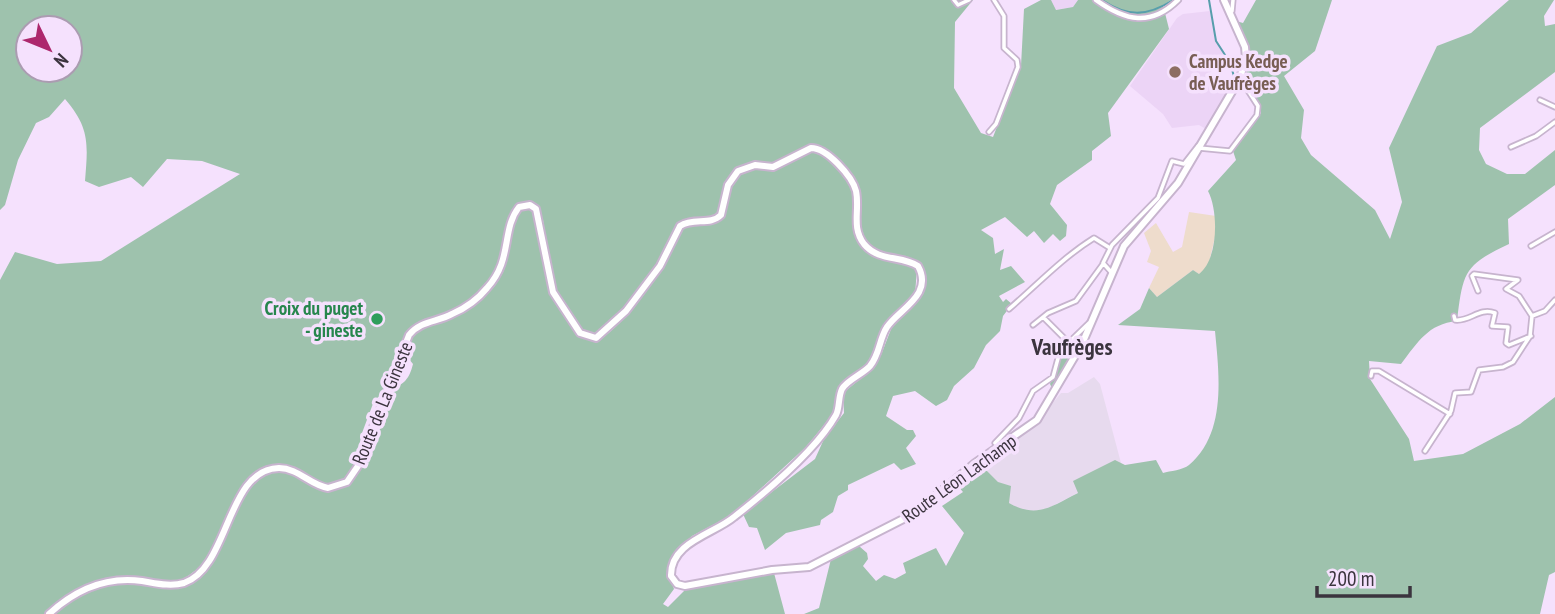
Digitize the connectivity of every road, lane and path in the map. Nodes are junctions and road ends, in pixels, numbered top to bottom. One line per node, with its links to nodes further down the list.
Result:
1 (954, 0): 2 (street)
2 (969, 0)
3 (994, 0): 13 (street)
4 (1096, 0): 5 (street)
5 (1178, 0)
6 (1225, 0): 8 (main road, Route Léon Lachamp)
7 (1233, 0): 8 (street)
8 (1230, 12): 9 (main road, Route Léon Lachamp)
9 (1240, 78): 14 (main road, Route Léon Lachamp); 14 (street)
10 (1540, 100): 11 (street)
11 (1555, 107)
12 (1555, 122): 15 (street)
13 (989, 132)
14 (1200, 147): 18 (street); 20 (main road, Route Léon Lachamp)
15 (1511, 147)
16 (1555, 232): 17 (street)
17 (1531, 246)
18 (1110, 248): 19 (street); 23 (street)
19 (1103, 263): 20 (street); 26 (street)
20 (1112, 273): 27 (main road, Route Léon Lachamp)
21 (1478, 291): 25 (street)
22 (1555, 300): 25 (street)
23 (1009, 309)
24 (1454, 316): 29 (street)
25 (1532, 316): 29 (street)
26 (1043, 317): 28 (street); 30 (street)
27 (1091, 323): 30 (street, Route Léon Lachamp); 33 (main road, Route Léon Lachamp)
28 (1033, 325)
29 (1531, 336): 34 (street)
30 (1068, 342): 32 (street, Route Léon Lachamp)
31 (1371, 376): 34 (street)
32 (1048, 382): 33 (street); 35 (street)
33 (1056, 391): 37 (main road, Route Léon Lachamp)
34 (1450, 414): 36 (street)
35 (995, 443)
36 (1425, 451)
37 (674, 582): 38 (main road, Route de La Gineste)
38 (49, 614)

